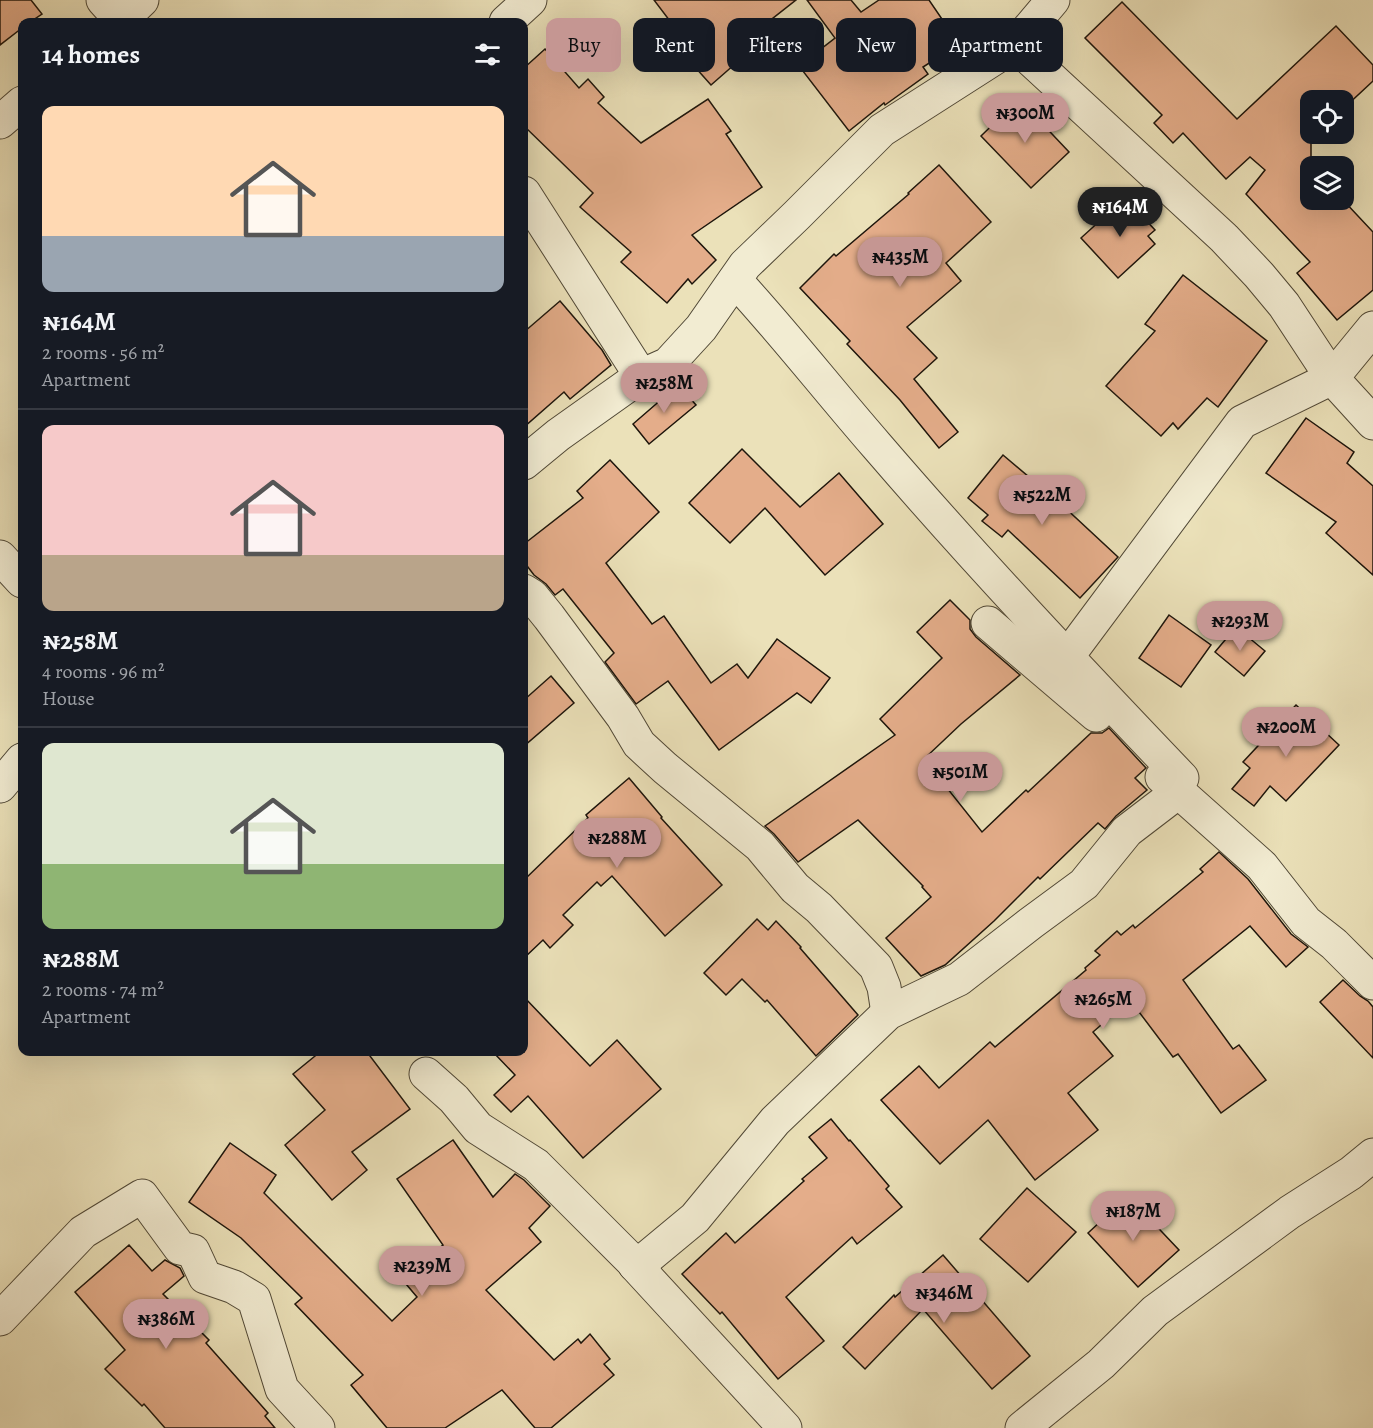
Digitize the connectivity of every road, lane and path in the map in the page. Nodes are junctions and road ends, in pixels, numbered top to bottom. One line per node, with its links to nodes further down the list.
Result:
1 (530, 0): 3 (street)
2 (1053, 0): 4 (street)
3 (511, 18)
4 (1037, 18)
5 (972, 72): 10 (street)
6 (1043, 72): 13 (street)
7 (18, 106): 8 (street)
8 (0, 122)
9 (528, 199): 12 (street)
10 (735, 280): 12 (street); 20 (street)
11 (1373, 328): 13 (street)
12 (641, 376): 15 (street)
13 (1332, 378): 14 (street); 20 (street)
14 (1373, 423)
15 (528, 460)
16 (0, 557): 17 (street)
17 (18, 576)
18 (528, 594): 25 (street)
19 (988, 623): 22 (street)
20 (1067, 657): 22 (street)
21 (18, 765): 23 (street)
22 (1180, 785): 24 (street); 25 (street)
23 (0, 786)
24 (1373, 983)
25 (888, 1013): 28 (street)
26 (426, 1074): 28 (street)
27 (1373, 1155): 32 (street)
28 (635, 1265): 31 (street)
29 (0, 1319): 30 (street)
30 (318, 1428)
31 (785, 1428)
32 (1022, 1428)

